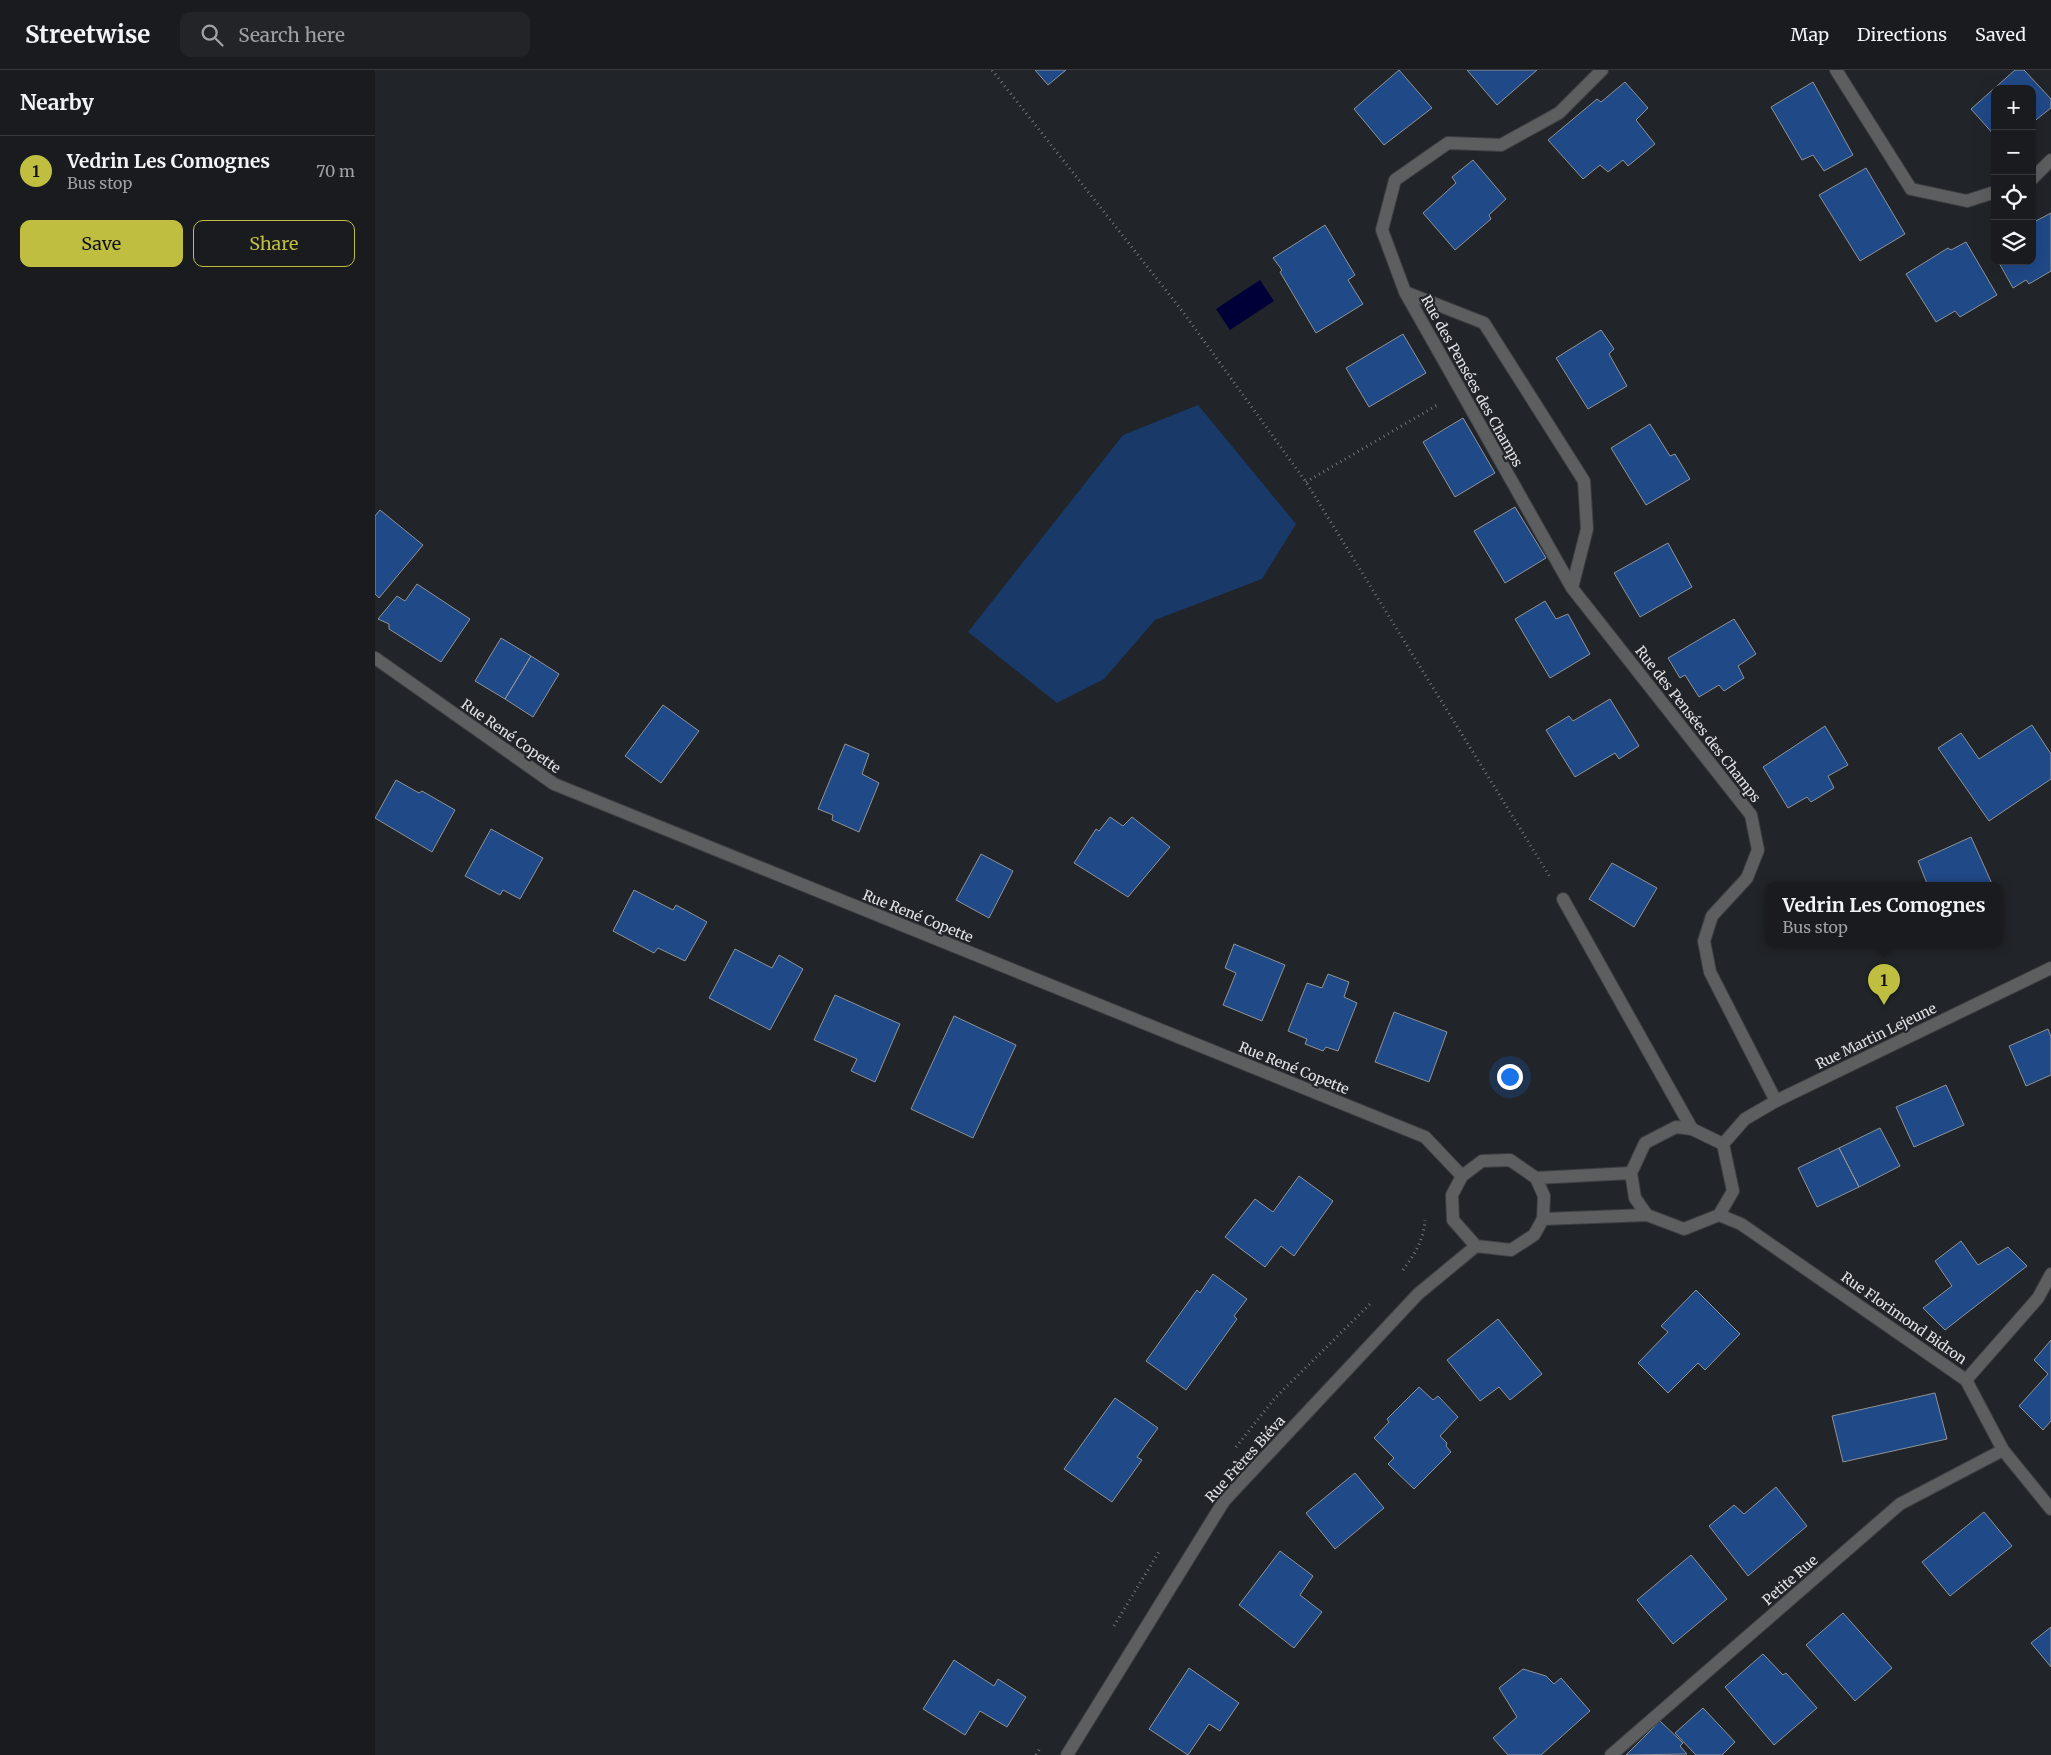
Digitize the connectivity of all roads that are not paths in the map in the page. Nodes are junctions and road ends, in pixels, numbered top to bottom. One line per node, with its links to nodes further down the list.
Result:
1 (1602, 70): 6 (street, Rue des Pensées des Champs)
2 (1836, 70): 5 (street)
3 (2051, 160): 4 (street)
4 (2036, 175)
5 (1991, 193)
6 (1405, 292): 7 (street, Rue des Pensées des Champs); 7 (street, Rue des Pensées des Champs)
7 (1572, 588): 11 (street, Rue des Pensées des Champs)
8 (375, 658): 15 (street, Rue René Copette)
9 (1563, 899): 12 (street)
10 (2051, 968): 11 (street, Rue Martin Lejeune)
11 (1776, 1101): 13 (street, Rue Martin Lejeune)
12 (1691, 1129): 13 (street); 14 (street)
13 (1723, 1144): 18 (street)
14 (1631, 1173): 16 (street); 17 (street)
15 (1461, 1176): 16 (street); 20 (street)
16 (1536, 1178): 19 (street)
17 (1647, 1215): 18 (street); 19 (street)
18 (1719, 1215): 22 (street, Rue Florimond Bidron)
19 (1543, 1219): 20 (street)
20 (1476, 1246): 25 (street, Rue Frères Biéva)
21 (2051, 1274): 22 (street)
22 (1966, 1380): 23 (street, Rue Florimond Bidron)
23 (2003, 1450): 24 (street, Rue Florimond Bidron); 26 (street, Petite Rue)
24 (2051, 1509)
25 (1067, 1755)
26 (1611, 1755)

